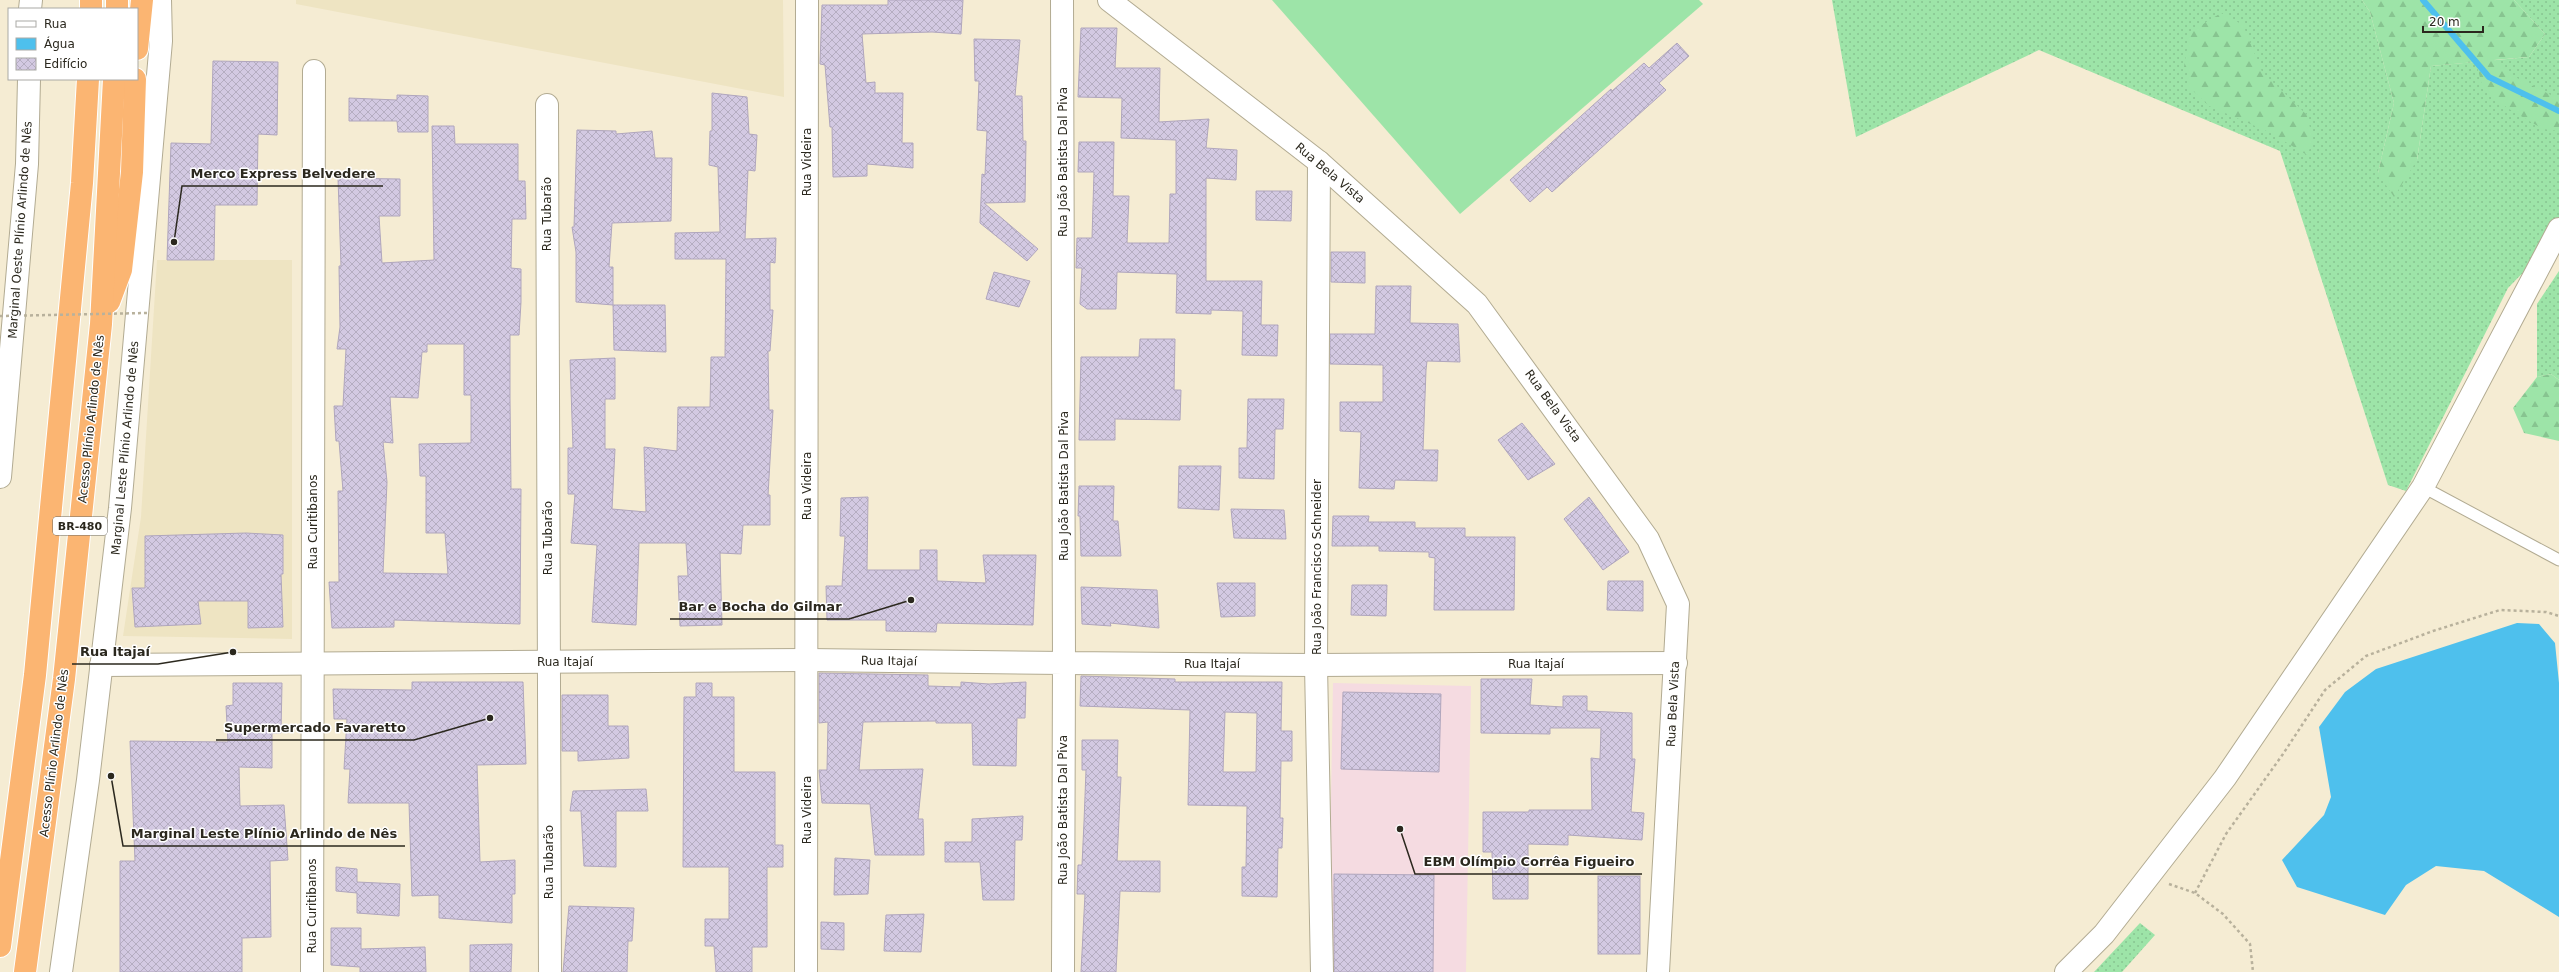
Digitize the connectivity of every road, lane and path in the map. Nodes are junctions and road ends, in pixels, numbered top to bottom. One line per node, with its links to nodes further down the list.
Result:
1 (142, 0): 7 (highway)
2 (160, 0): 8 (street, Marginal Leste Plínio Arlindo de Nês)
3 (172, 0): 8 (street, Marginal Leste Plínio Arlindo de Nês)
4 (807, 0): 24 (street, Rua Videira)
5 (1062, 0): 26 (street, Rua João Batista Dal Piva)
6 (1109, 0): 15 (street, Rua Bela Vista)
7 (138, 39)
8 (161, 41): 29 (street, Marginal Leste Plínio Arlindo de Nês)
9 (314, 71): 28 (street, Rua Curitibanos)
10 (29, 80): 20 (street, Marginal Oeste Plínio Arlindo de Nês)
11 (88, 80): 33 (highway, BR-480)
12 (114, 80): 19 (highway, Acesso Plínio Arlindo de Nês / BR-480)
13 (135, 80): 19 (highway)
14 (547, 105): 25 (street, Rua Tubarão)
15 (1318, 162): 27 (street, Rua Bela Vista); 30 (street, Rua João Francisco Schneider)
16 (2559, 229): 21 (street)
17 (147, 313): 18 (path, bridge)
18 (0, 316)
19 (101, 324): 34 (highway, Acesso Plínio Arlindo de Nês / BR-480)
20 (0, 477)
21 (2423, 487): 22 (lane); 31 (street)
22 (2559, 560)
23 (2559, 616): 32 (path)
24 (807, 660): 25 (street, Rua Itajaí); 26 (street, Rua Itajaí); 38 (street, Rua Videira)
25 (549, 662): 28 (street, Rua Itajaí); 37 (street, Rua Tubarão)
26 (1064, 663): 30 (street, Rua Itajaí); 39 (street, Rua João Batista Dal Piva)
27 (1676, 663): 30 (street, Rua Itajaí); 41 (street, Rua Bela Vista)
28 (313, 664): 29 (street, Rua Itajaí); 36 (street, Rua Curitibanos)
29 (101, 665): 35 (street, Marginal Leste Plínio Arlindo de Nês)
30 (1316, 665): 40 (street, Rua João Francisco Schneider)
31 (2148, 877): 32 (path); 42 (street)
32 (2195, 893): 43 (path)
33 (0, 946)
34 (25, 972)
35 (61, 972)
36 (312, 972)
37 (550, 972)
38 (806, 972)
39 (1063, 972)
40 (1322, 972)
41 (1658, 972)
42 (2066, 972)
43 (2253, 972)

